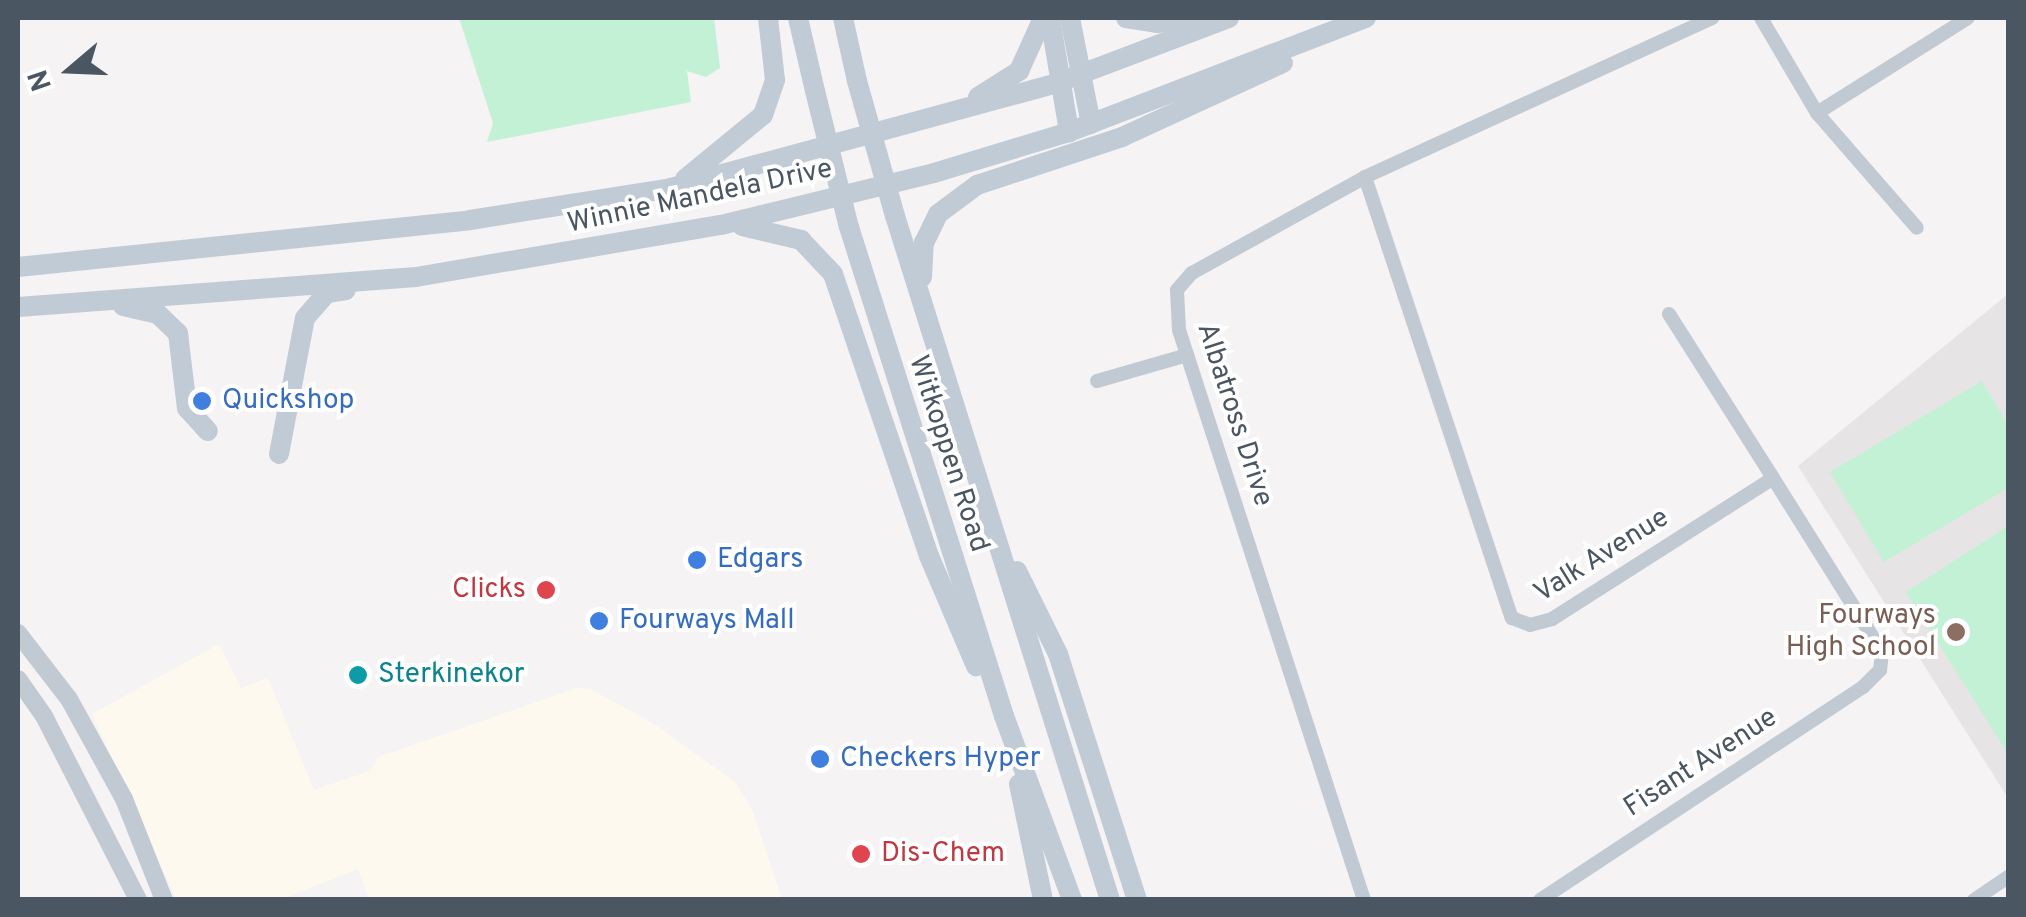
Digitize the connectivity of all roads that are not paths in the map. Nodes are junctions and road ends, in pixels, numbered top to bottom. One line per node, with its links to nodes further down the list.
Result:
1 (768, 18): 20 (main road)
2 (798, 18): 37 (main road, Witkoppen Road, bridge)
3 (843, 18): 28 (main road, Witkoppen Road, bridge)
4 (1046, 18): 14 (main road); 16 (main road)
5 (1070, 18): 13 (main road)
6 (1126, 18): 7 (main road)
7 (1194, 18)
8 (1229, 18): 13 (main road, Winnie Mandela Drive)
9 (1712, 18): 19 (street, Albatross Drive)
10 (1761, 18): 15 (street)
11 (1968, 18): 15 (street)
12 (1357, 22): 17 (main road, Winnie Mandela Drive); 28 (main road)
13 (1078, 76): 14 (main road, Winnie Mandela Drive); 17 (main road)
14 (1058, 84): 16 (main road, Winnie Mandela Drive); 18 (main road)
15 (1817, 112): 22 (street)
16 (946, 115): 20 (main road, Winnie Mandela Drive)
17 (1091, 124): 18 (main road, Winnie Mandela Drive)
18 (1069, 132): 21 (main road, Winnie Mandela Drive)
19 (1365, 177): 29 (street, Albatross Drive); 33 (street, Valk Avenue)
20 (671, 188): 23 (main road, Winnie Mandela Drive)
21 (721, 225): 24 (main road, Winnie Mandela Drive); 37 (main road)
22 (1917, 228)
23 (18, 267)
24 (416, 276): 25 (main road, Winnie Mandela Drive); 32 (main road)
25 (92, 301): 26 (main road, Winnie Mandela Drive); 31 (main road)
26 (18, 307)
27 (1669, 314): 33 (street)
28 (937, 348): 34 (main road, Witkoppen Road)
29 (1187, 355): 30 (street); 46 (street, Albatross Drive)
30 (1097, 382)
31 (208, 431)
32 (279, 454)
33 (1774, 478): 47 (street, Fisant Avenue)
34 (1004, 554): 44 (main road, Witkoppen Road); 45 (main road)
35 (22, 638): 41 (street)
36 (18, 679): 40 (street)
37 (1004, 716): 38 (main road, Witkoppen Road)
38 (1017, 754): 42 (main road); 43 (main road, Witkoppen Road)
39 (2008, 877): 48 (street)
40 (138, 900)
41 (167, 900)
42 (1043, 900)
43 (1072, 900)
44 (1110, 900)
45 (1136, 900)
46 (1364, 900)
47 (1540, 900)
48 (1974, 900)

